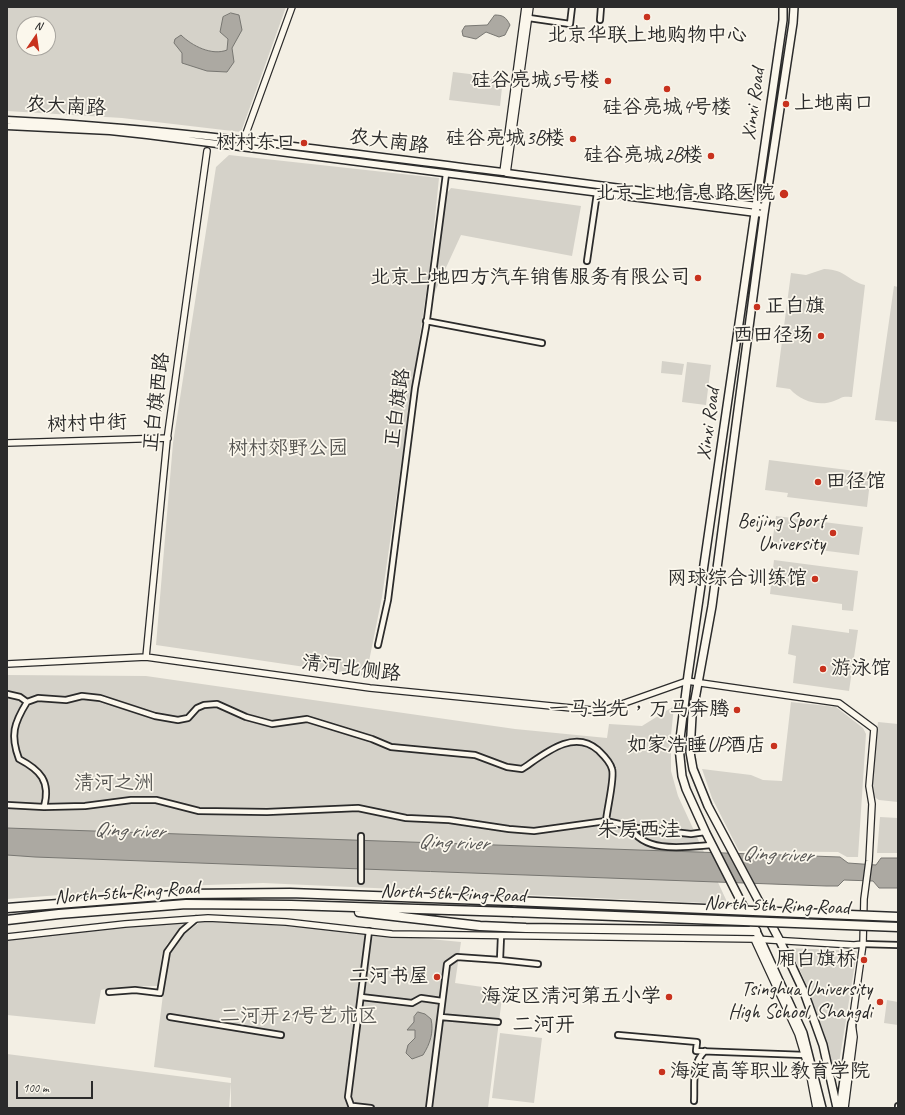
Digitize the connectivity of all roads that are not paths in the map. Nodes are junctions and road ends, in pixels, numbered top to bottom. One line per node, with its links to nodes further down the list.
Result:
1 (292, 7): 12 (street)
2 (525, 7): 14 (street)
3 (530, 7): 8 (street)
4 (572, 7): 8 (street)
5 (601, 7): 9 (street)
6 (783, 7): 17 (main road, Xinxi Road)
7 (794, 7): 18 (main road, Xinxi Road)
8 (529, 18): 14 (street)
9 (600, 20)
10 (7, 120): 12 (main road, 农大南路)
11 (7, 126): 15 (main road, 农大南路)
12 (244, 139): 14 (main road, 农大南路)
13 (207, 151): 22 (street, 正白旗西路)
14 (505, 173): 17 (main road, 农大南路)
15 (446, 174): 16 (main road, 农大南路); 20 (street, 正白旗路)
16 (597, 193): 17 (main road, 农大南路); 19 (street)
17 (755, 209): 18 (main road); 27 (main road, Xinxi Road)
18 (765, 211): 28 (main road, Xinxi Road)
19 (587, 261)
20 (426, 321): 21 (street); 24 (street, 正白旗路)
21 (542, 343)
22 (168, 438): 23 (street, 树村中街); 25 (street, 正白旗西路)
23 (7, 443)
24 (378, 645)
25 (146, 657): 26 (street, 清河北侧路); 27 (street, 清河北侧路)
26 (7, 664)
27 (687, 681): 28 (street); 35 (main road, Xinxi Road)
28 (698, 683): 49 (main road, Xinxi Road); 50 (street)
29 (7, 694): 30 (street)
30 (27, 702): 32 (street); 33 (street)
31 (7, 805): 32 (street)
32 (44, 807): 33 (street)
33 (606, 821): 34 (street)
34 (630, 826): 35 (street); 37 (street)
35 (705, 832): 37 (main road, Xinxi Road)
36 (361, 836): 38 (street)
37 (711, 843): 48 (main road, Xinxi Road)
38 (361, 881)
39 (291, 905): 43 (highway, North 5th Ring Road); 44 (highway, North 5th Ring Road, bridge); 48 (highway)
40 (7, 908): 41 (highway, North 5th Ring Road, bridge)
41 (898, 917)
42 (196, 919): 45 (street); 47 (street); 54 (street)
43 (7, 920)
44 (898, 927)
45 (369, 931): 46 (street); 55 (street)
46 (501, 936): 48 (street); 52 (street)
47 (7, 937)
48 (757, 937): 49 (street); 64 (street); 70 (main road, Xinxi Road)
49 (780, 940): 50 (street); 71 (main road, Xinxi Road)
50 (863, 944): 51 (street); 60 (street)
51 (898, 945)
52 (500, 960): 53 (street); 56 (street)
53 (538, 964)
54 (109, 992)
55 (361, 997): 56 (street); 66 (street)
56 (442, 1001): 58 (street)
57 (170, 1017): 61 (street)
58 (440, 1017): 59 (street); 68 (street)
59 (498, 1022)
60 (852, 1023): 71 (main road); 72 (street)
61 (281, 1035)
62 (618, 1035): 63 (street)
63 (705, 1051): 64 (street); 65 (street)
64 (805, 1055): 69 (street)
65 (694, 1101)
66 (352, 1107): 67 (street)
67 (371, 1108)
68 (429, 1108)
69 (816, 1108)
70 (822, 1108)
71 (838, 1108)
72 (845, 1108)

